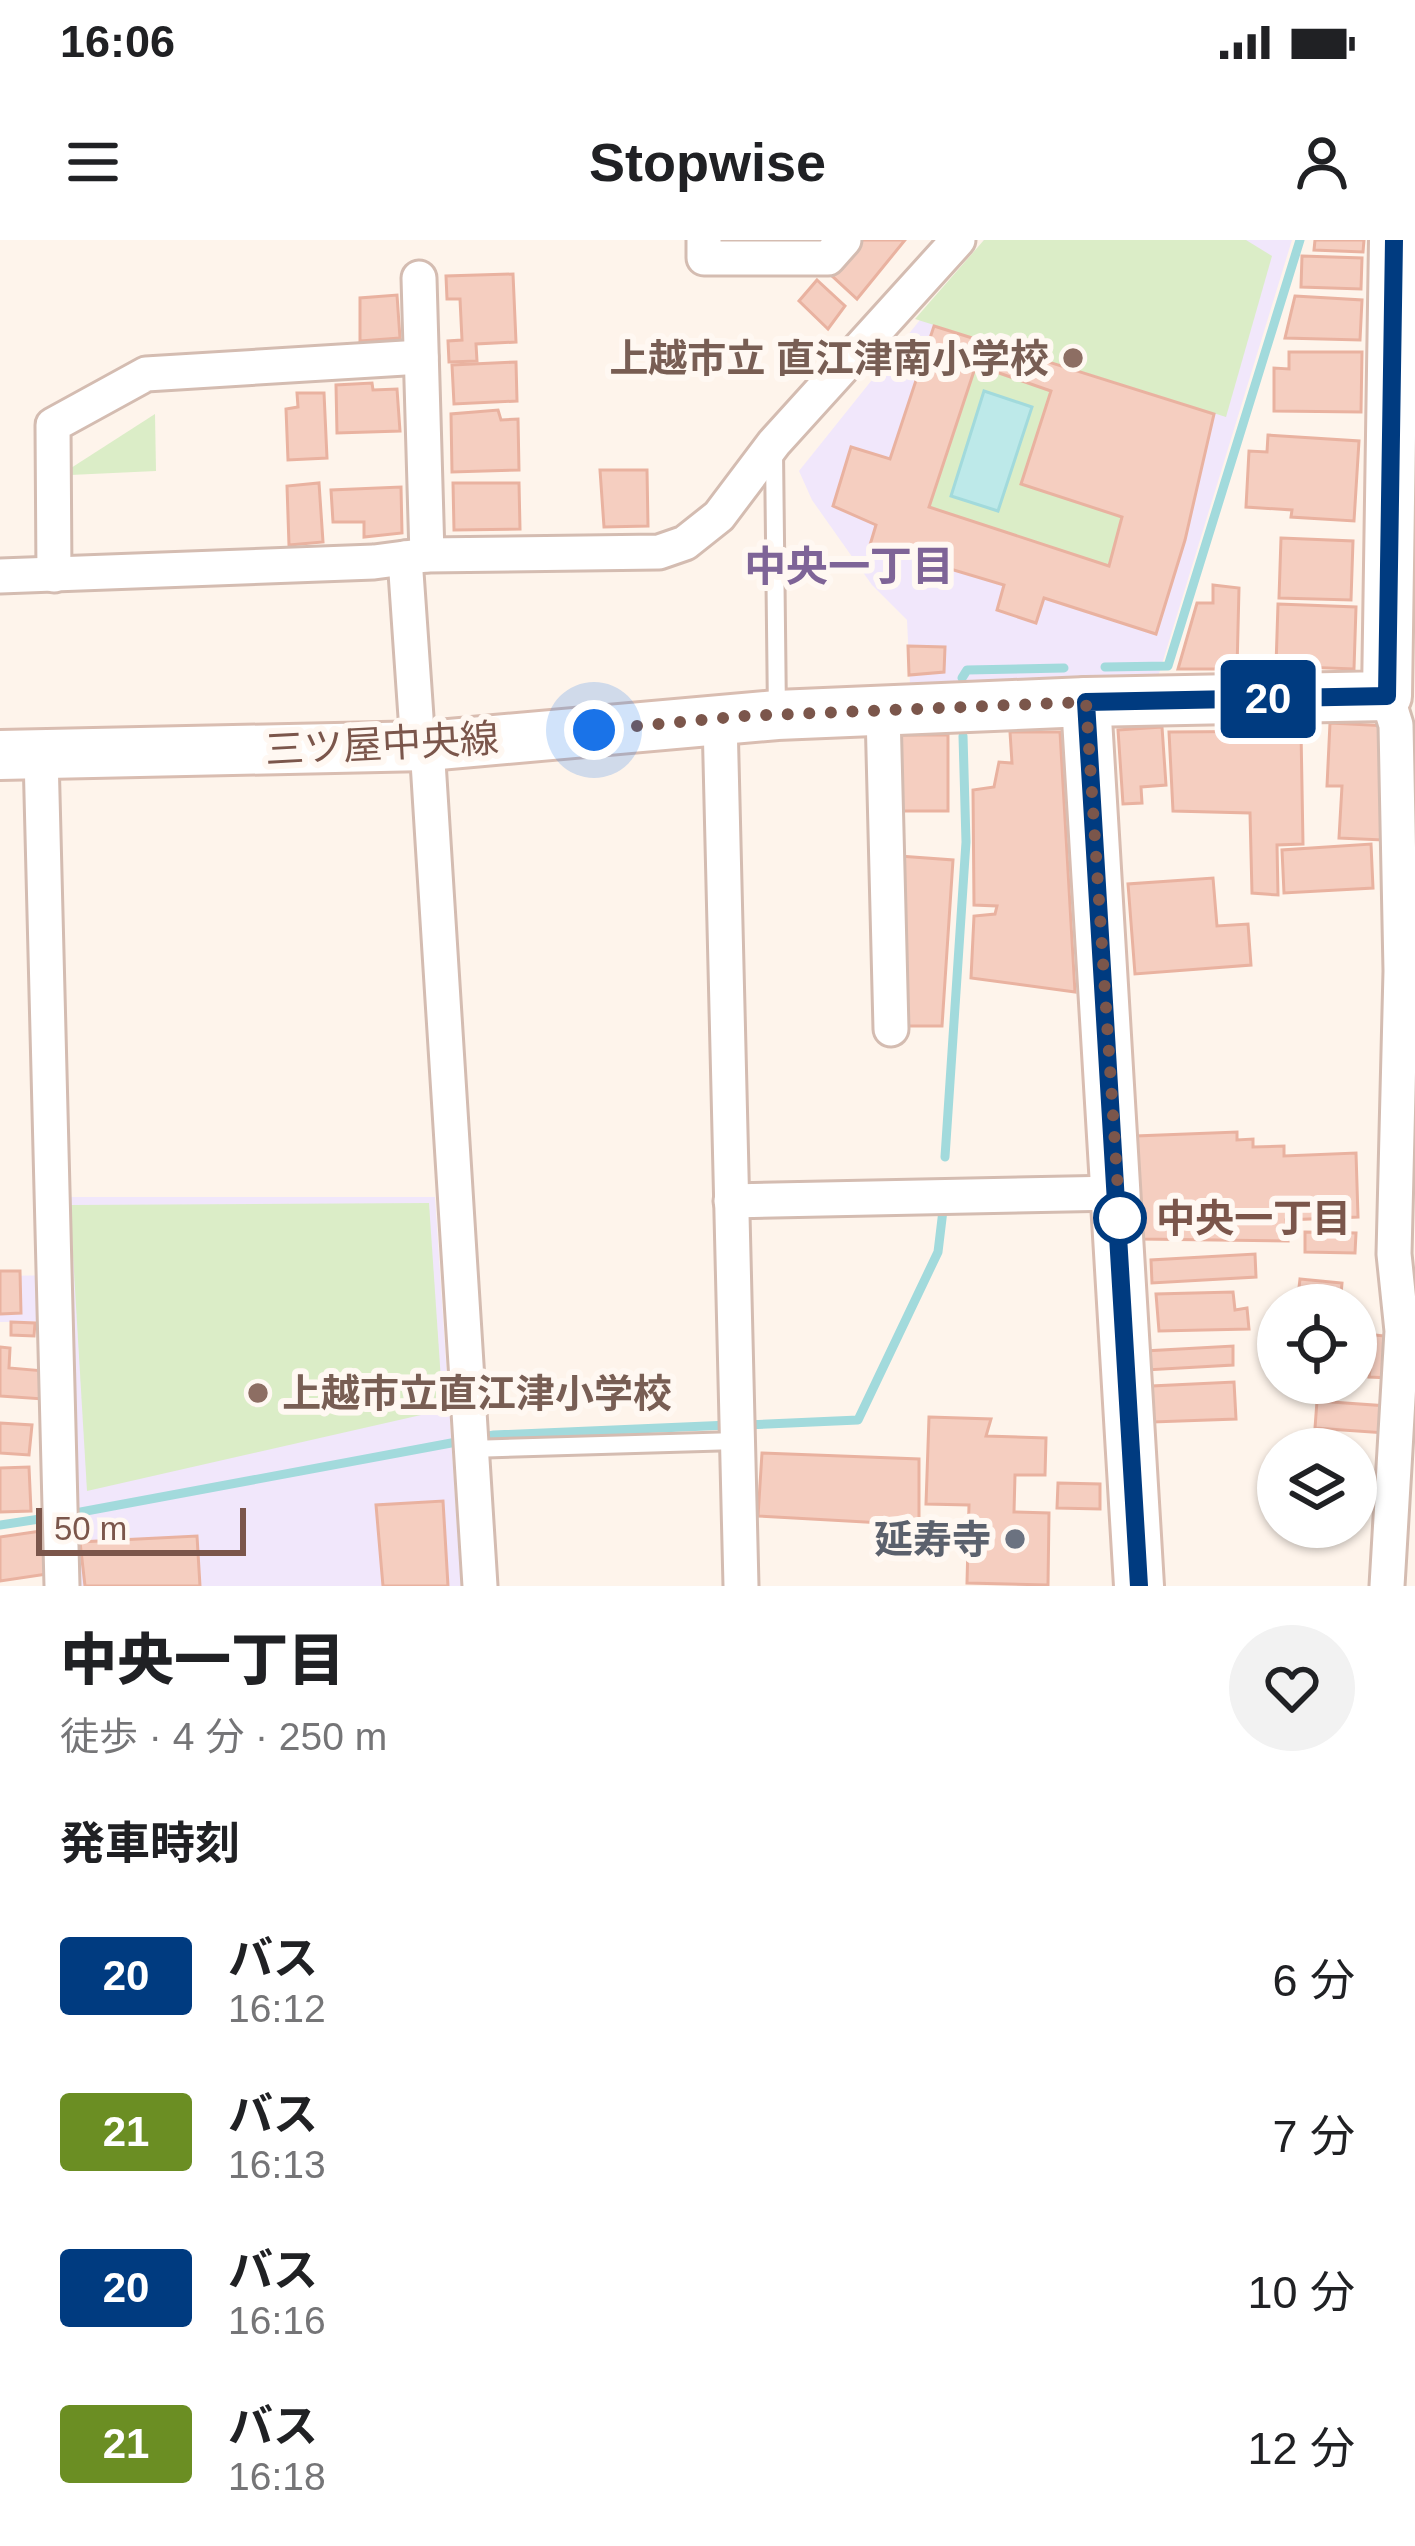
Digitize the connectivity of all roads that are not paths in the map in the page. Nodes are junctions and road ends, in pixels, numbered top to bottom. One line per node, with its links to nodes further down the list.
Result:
1 (704, 240): 2 (street)
2 (844, 240)
3 (958, 240): 8 (street)
4 (1394, 240): 7 (main road)
5 (419, 278): 6 (street)
6 (421, 357): 10 (street); 11 (street)
7 (1403, 434): 9 (main road)
8 (774, 443): 10 (street); 16 (lane)
9 (1402, 556): 13 (main road)
10 (416, 557): 11 (street); 18 (street)
11 (54, 575): 12 (street)
12 (0, 577)
13 (1387, 696): 14 (main road, 三ツ屋中央線); 20 (street)
14 (1086, 702): 15 (main road, 三ツ屋中央線); 22 (main road)
15 (883, 712): 16 (main road, 三ツ屋中央線); 21 (street)
16 (777, 715): 17 (main road, 三ツ屋中央線)
17 (719, 718): 18 (main road, 三ツ屋中央線); 23 (street)
18 (422, 746): 19 (main road, 三ツ屋中央線); 26 (street)
19 (20, 755): 27 (street)
20 (1408, 972): 24 (street)
21 (891, 1029)
22 (1118, 1193): 23 (street); 30 (main road)
23 (731, 1201): 25 (street)
24 (1408, 1332): 31 (street)
25 (737, 1441): 26 (lane); 29 (street)
26 (470, 1449): 28 (street)
27 (62, 1586)
28 (480, 1586)
29 (741, 1586)
30 (1139, 1586)
31 (1388, 1586)

